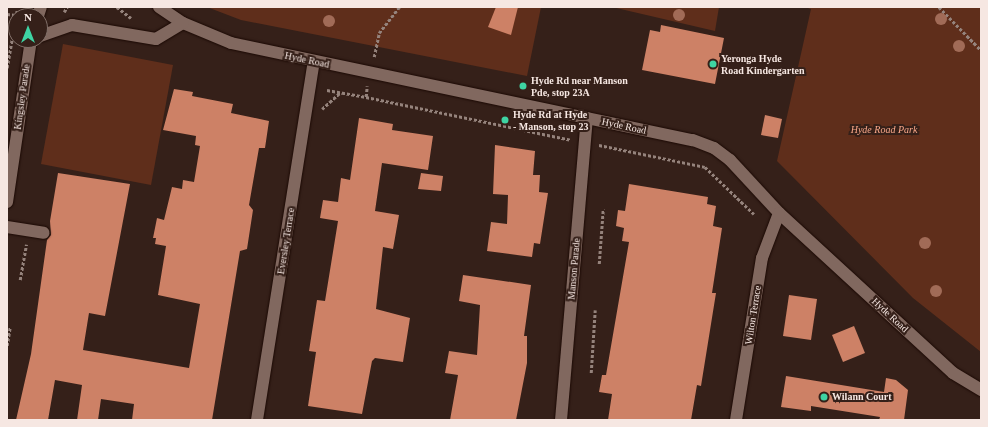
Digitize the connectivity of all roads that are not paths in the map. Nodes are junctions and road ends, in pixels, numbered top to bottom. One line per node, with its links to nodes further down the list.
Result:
1 (159, 7): 2 (street, Hyde Road)
2 (183, 23): 3 (street); 5 (street, Hyde Road)
3 (48, 33)
4 (30, 48): 7 (street, Kingsley Parade)
5 (314, 62): 6 (street, Hyde Road); 12 (street, Eversley Terrace)
6 (587, 118): 8 (street, Hyde Road); 13 (street, Manson Parade)
7 (7, 202)
8 (779, 212): 11 (street, Hyde Road); 14 (street, Wilton Terrace)
9 (7, 227): 10 (street)
10 (44, 233)
11 (981, 390)
12 (257, 420)
13 (561, 420)
14 (736, 420)

